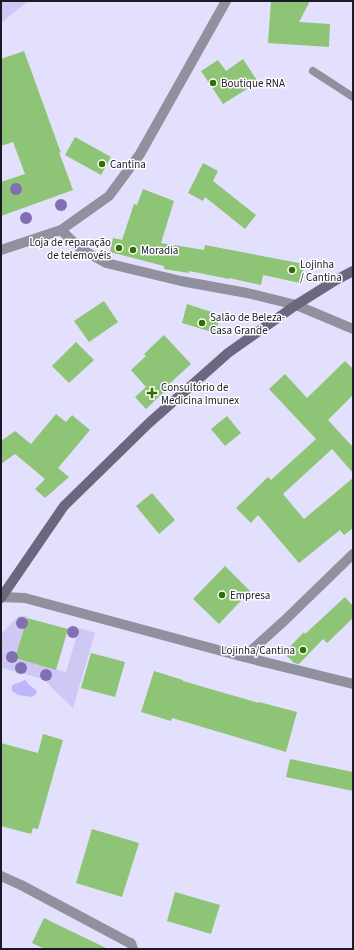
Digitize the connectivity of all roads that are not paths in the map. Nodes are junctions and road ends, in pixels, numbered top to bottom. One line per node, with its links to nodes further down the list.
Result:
1 (226, 1): 4 (street)
2 (313, 71): 3 (lane)
3 (353, 97)
4 (61, 230): 5 (street); 7 (street)
5 (1, 250)
6 (353, 271): 7 (main road)
7 (296, 305): 8 (street); 10 (main road)
8 (353, 329)
9 (353, 554): 11 (street)
10 (1, 597): 11 (street)
11 (244, 657): 12 (street)
12 (353, 684)
13 (1, 876): 14 (street)
14 (133, 949)

